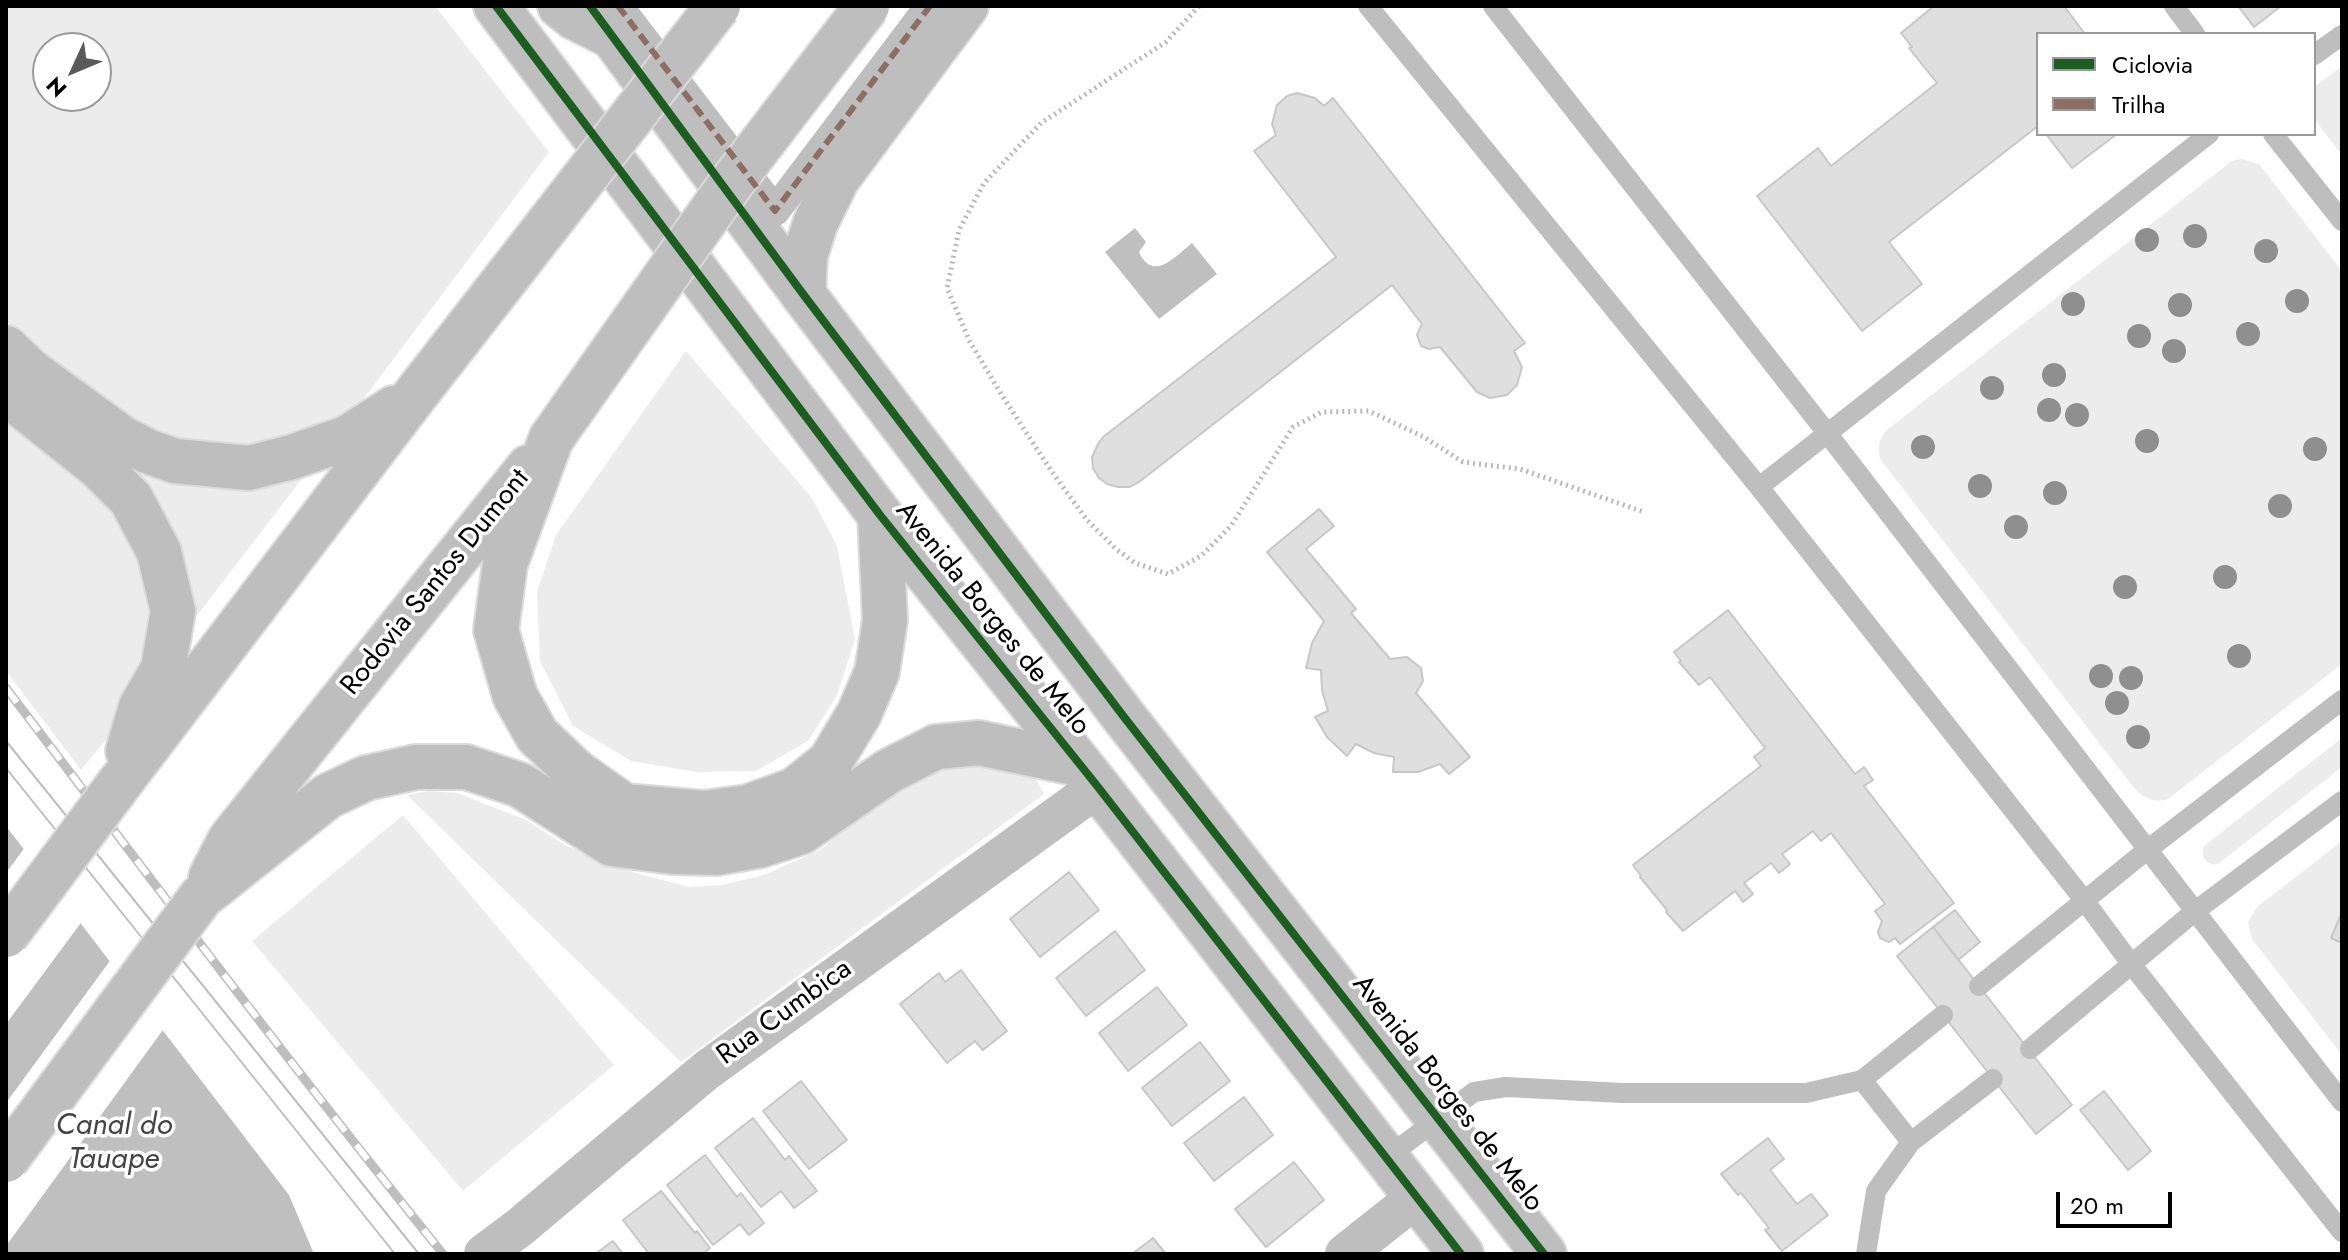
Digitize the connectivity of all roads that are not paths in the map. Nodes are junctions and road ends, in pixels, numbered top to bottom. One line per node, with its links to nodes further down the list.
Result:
1 (496, 6): 25 (main road, Avenida Borges de Melo)
2 (560, 6): 10 (main road)
3 (718, 6): 20 (main road, bridge)
4 (867, 6): 22 (main road, Rodovia Santos Dumont, bridge)
5 (930, 6): 10 (street)
6 (966, 6): 17 (main road)
7 (1368, 6): 24 (lane)
8 (1493, 6): 21 (lane)
9 (2174, 6): 11 (lane)
10 (607, 16): 17 (main road, Avenida Borges de Melo)
11 (2194, 32)
12 (2342, 35): 13 (lane)
13 (2316, 54)
14 (2206, 136): 21 (lane)
15 (2275, 136): 16 (lane)
16 (2342, 221)
17 (803, 294): 43 (main road, Avenida Borges de Melo)
18 (6, 348): 23 (main road)
19 (6, 393): 23 (main road)
20 (416, 394): 23 (main road); 28 (main road)
21 (1827, 433): 24 (lane); 31 (lane)
22 (551, 439): 29 (main road); 32 (main road, Rodovia Santos Dumont)
23 (110, 452): 28 (main road)
24 (1759, 487): 33 (lane)
25 (880, 515): 27 (main road, Avenida Borges de Melo); 29 (main road)
26 (2342, 700): 31 (lane)
27 (1089, 775): 29 (main road); 45 (main road, Avenida Borges de Melo); 49 (street, Rua Cumbica)
28 (119, 784): 35 (main road, bridge)
29 (562, 788): 32 (main road)
30 (2342, 801): 34 (lane)
31 (2147, 850): 33 (lane); 34 (lane)
32 (201, 897): 46 (main road, Rodovia Santos Dumont, bridge)
33 (2084, 900): 36 (lane); 37 (lane)
34 (2194, 912): 36 (lane); 42 (lane)
35 (6, 935)
36 (2132, 965): 39 (lane); 48 (lane)
37 (1979, 986)
38 (1943, 1015): 41 (lane)
39 (2030, 1049)
40 (1993, 1079): 44 (lane)
41 (1862, 1080): 43 (lane); 44 (lane)
42 (2342, 1102)
43 (1438, 1119): 45 (lane); 53 (main road, Avenida Borges de Melo)
44 (1911, 1142): 54 (lane)
45 (1386, 1158): 47 (main road, Avenida Borges de Melo)
46 (6, 1160)
47 (1417, 1197): 51 (street); 52 (main road, Avenida Borges de Melo)
48 (2342, 1232)
49 (529, 1241): 50 (street, Rua Cumbica)
50 (484, 1254)
51 (1345, 1254)
52 (1461, 1254)
53 (1544, 1254)
54 (1866, 1254)

